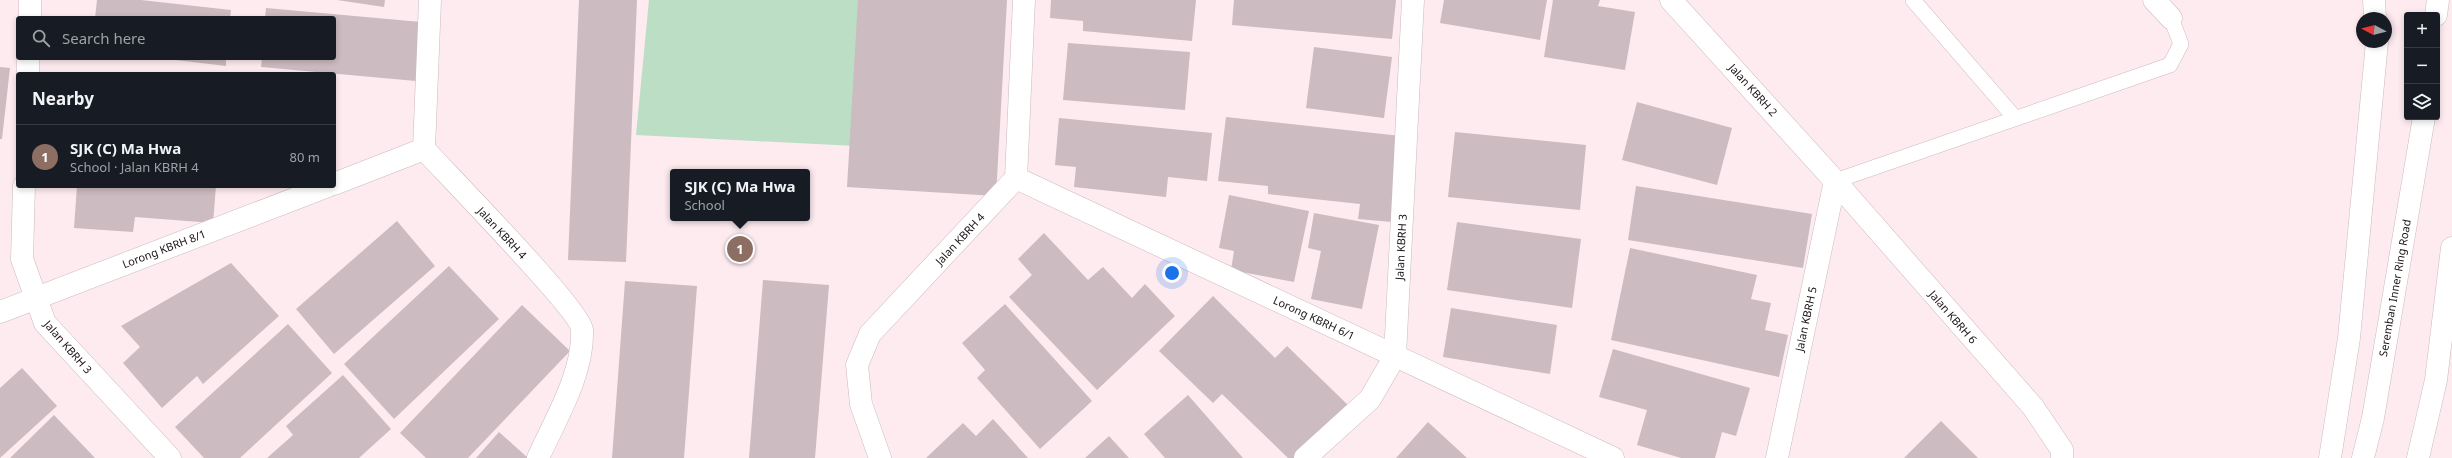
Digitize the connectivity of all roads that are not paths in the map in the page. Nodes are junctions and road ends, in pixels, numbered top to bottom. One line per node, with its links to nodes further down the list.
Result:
1 (30, 0): 12 (main road)
2 (430, 0): 19 (main road)
3 (1024, 0): 20 (main road)
4 (1413, 0): 28 (main road, Jalan KBRH 3)
5 (1672, 0): 21 (main road, Jalan KBRH 2)
6 (1913, 0): 17 (lane)
7 (2154, 0): 13 (main road)
8 (2374, 0): 10 (main road)
9 (2438, 0): 11 (main road)
10 (2375, 12)
11 (2436, 12)
12 (30, 16)
13 (2171, 18): 17 (lane)
14 (2376, 48): 36 (main road)
15 (28, 60): 16 (main road)
16 (28, 72)
17 (2015, 118): 21 (lane)
18 (2423, 120): 37 (main road, Seremban Inner Ring Road)
19 (424, 149): 22 (main road); 30 (main road, Jalan KBRH 4)
20 (1016, 178): 28 (main road, Lorong KBRH 6/1); 31 (main road, Jalan KBRH 4)
21 (1835, 181): 34 (main road, Jalan KBRH 5); 35 (main road, Jalan KBRH 6)
22 (336, 183)
23 (24, 188): 26 (main road, Jalan KBRH 3)
24 (323, 188): 26 (main road, Lorong KBRH 8/1)
25 (2452, 248): 38 (main road)
26 (36, 299): 27 (main road, Lorong KBRH 8/1); 29 (main road, Jalan KBRH 3)
27 (0, 312)
28 (1395, 356): 32 (main road, Jalan KBRH 3); 33 (main road, Lorong KBRH 6/1)
29 (170, 458)
30 (538, 458)
31 (880, 458)
32 (1305, 458)
33 (1613, 458)
34 (1777, 458)
35 (2062, 458)
36 (2330, 458)
37 (2363, 458)
38 (2418, 458)

